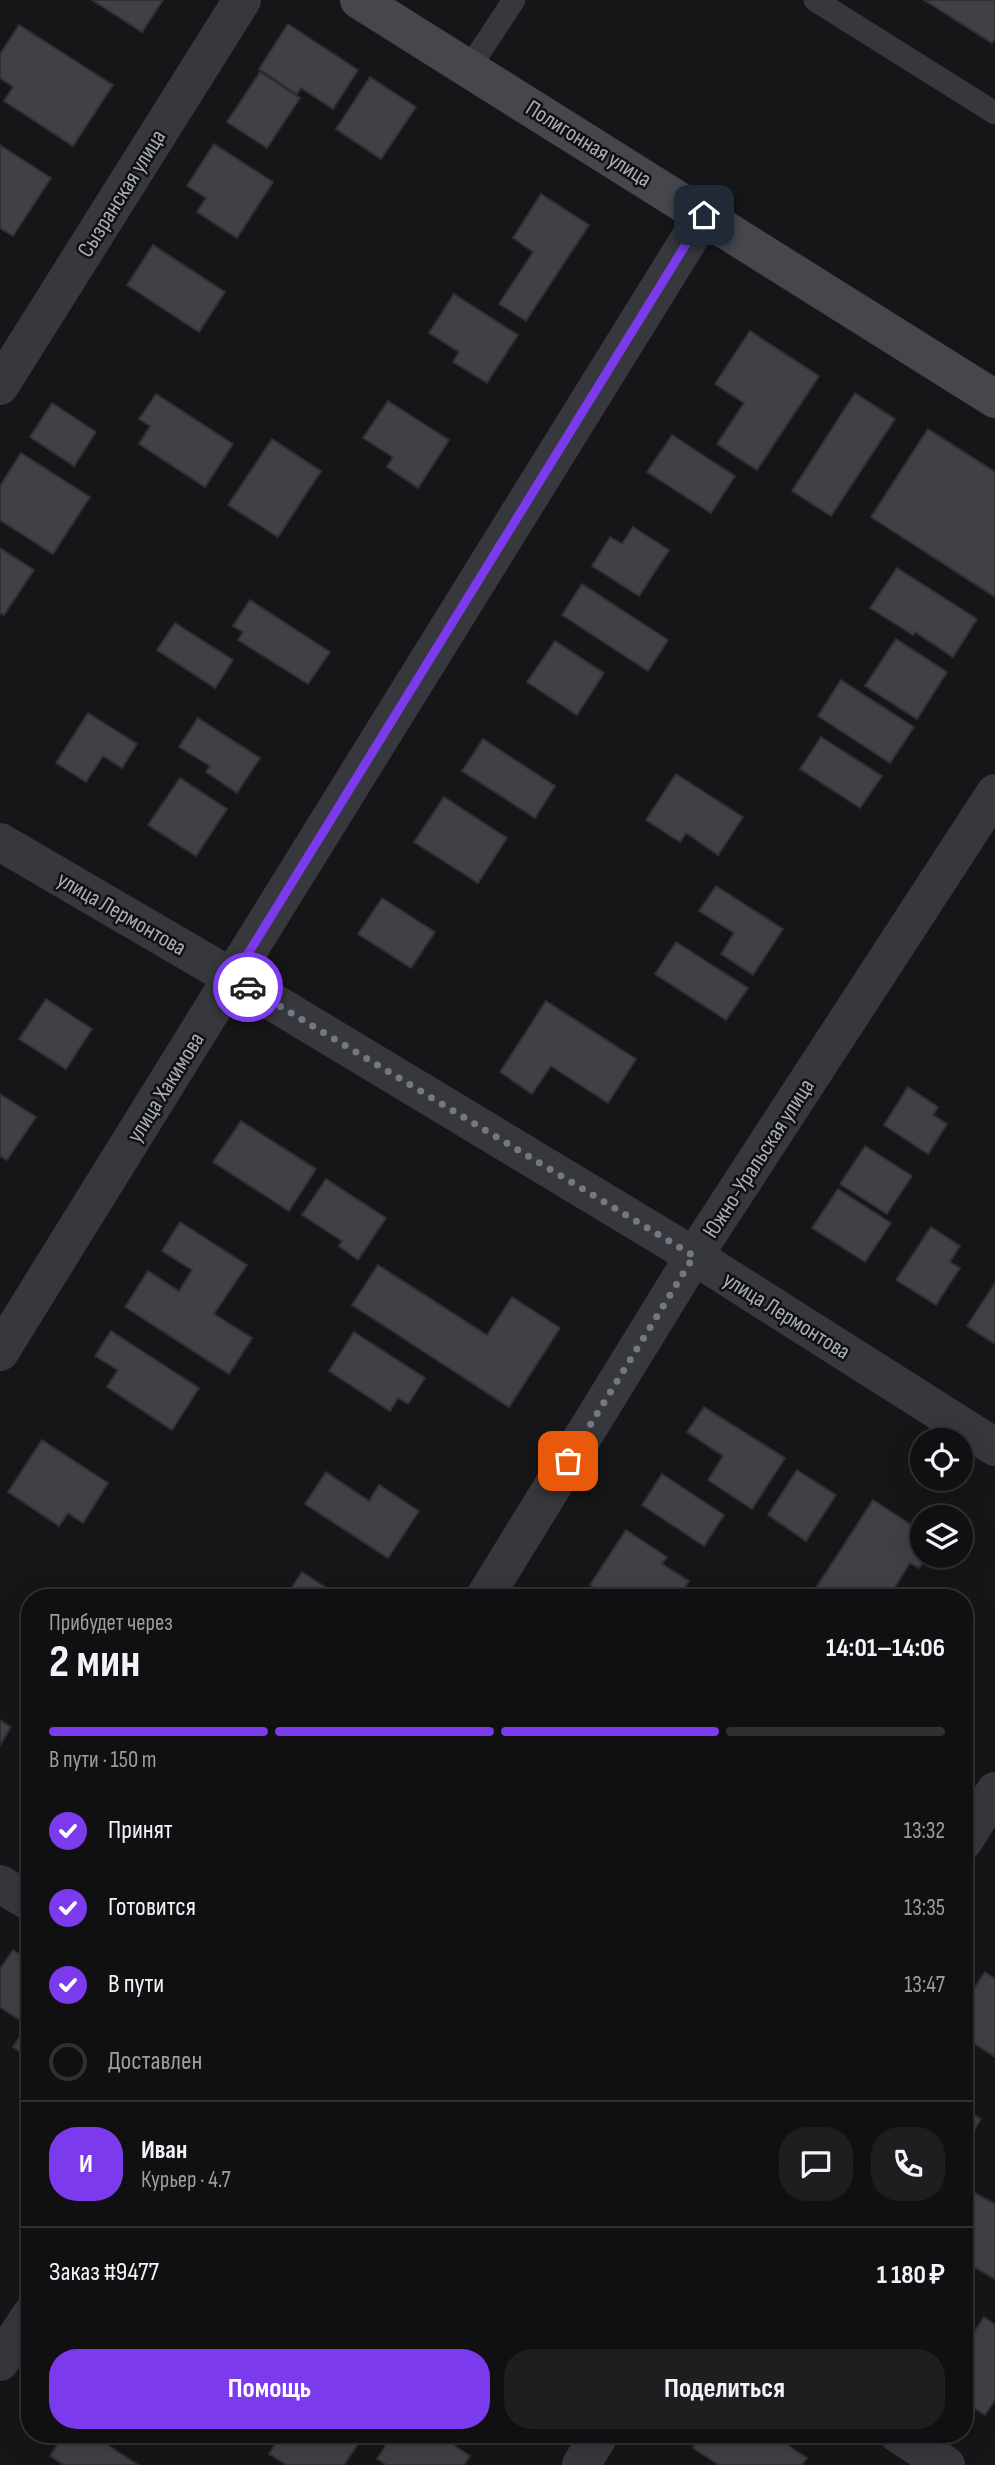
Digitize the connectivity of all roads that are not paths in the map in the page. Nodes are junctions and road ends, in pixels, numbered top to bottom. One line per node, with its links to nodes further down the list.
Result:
1 (242, 0): 8 (street, Сызранская улица)
2 (359, 0): 5 (main road, Полигонная улица)
3 (514, 0): 5 (lane)
4 (815, 0): 6 (lane)
5 (469, 68): 7 (main road, Полигонная улица)
6 (995, 113)
7 (704, 215): 9 (main road, Полигонная улица); 12 (street, улица Хакимова)
8 (0, 386)
9 (995, 399)
10 (995, 793): 13 (street, Южно-Уральская улица)
11 (0, 842): 12 (street, улица Лермонтова)
12 (233, 978): 13 (street, улица Лермонтова); 14 (street, улица Хакимова)
13 (694, 1256): 15 (street, улица Лермонтова); 16 (street, Южно-Уральская улица)
14 (0, 1352)
15 (995, 1447)
16 (490, 1589)
17 (995, 1791): 18 (street)
18 (973, 1826)
19 (0, 1884): 20 (street)
20 (21, 1897)
21 (21, 2330): 22 (street)
22 (0, 2362)
23 (594, 2443): 25 (street)
24 (912, 2443): 26 (street)
25 (581, 2465)
26 (946, 2465)

